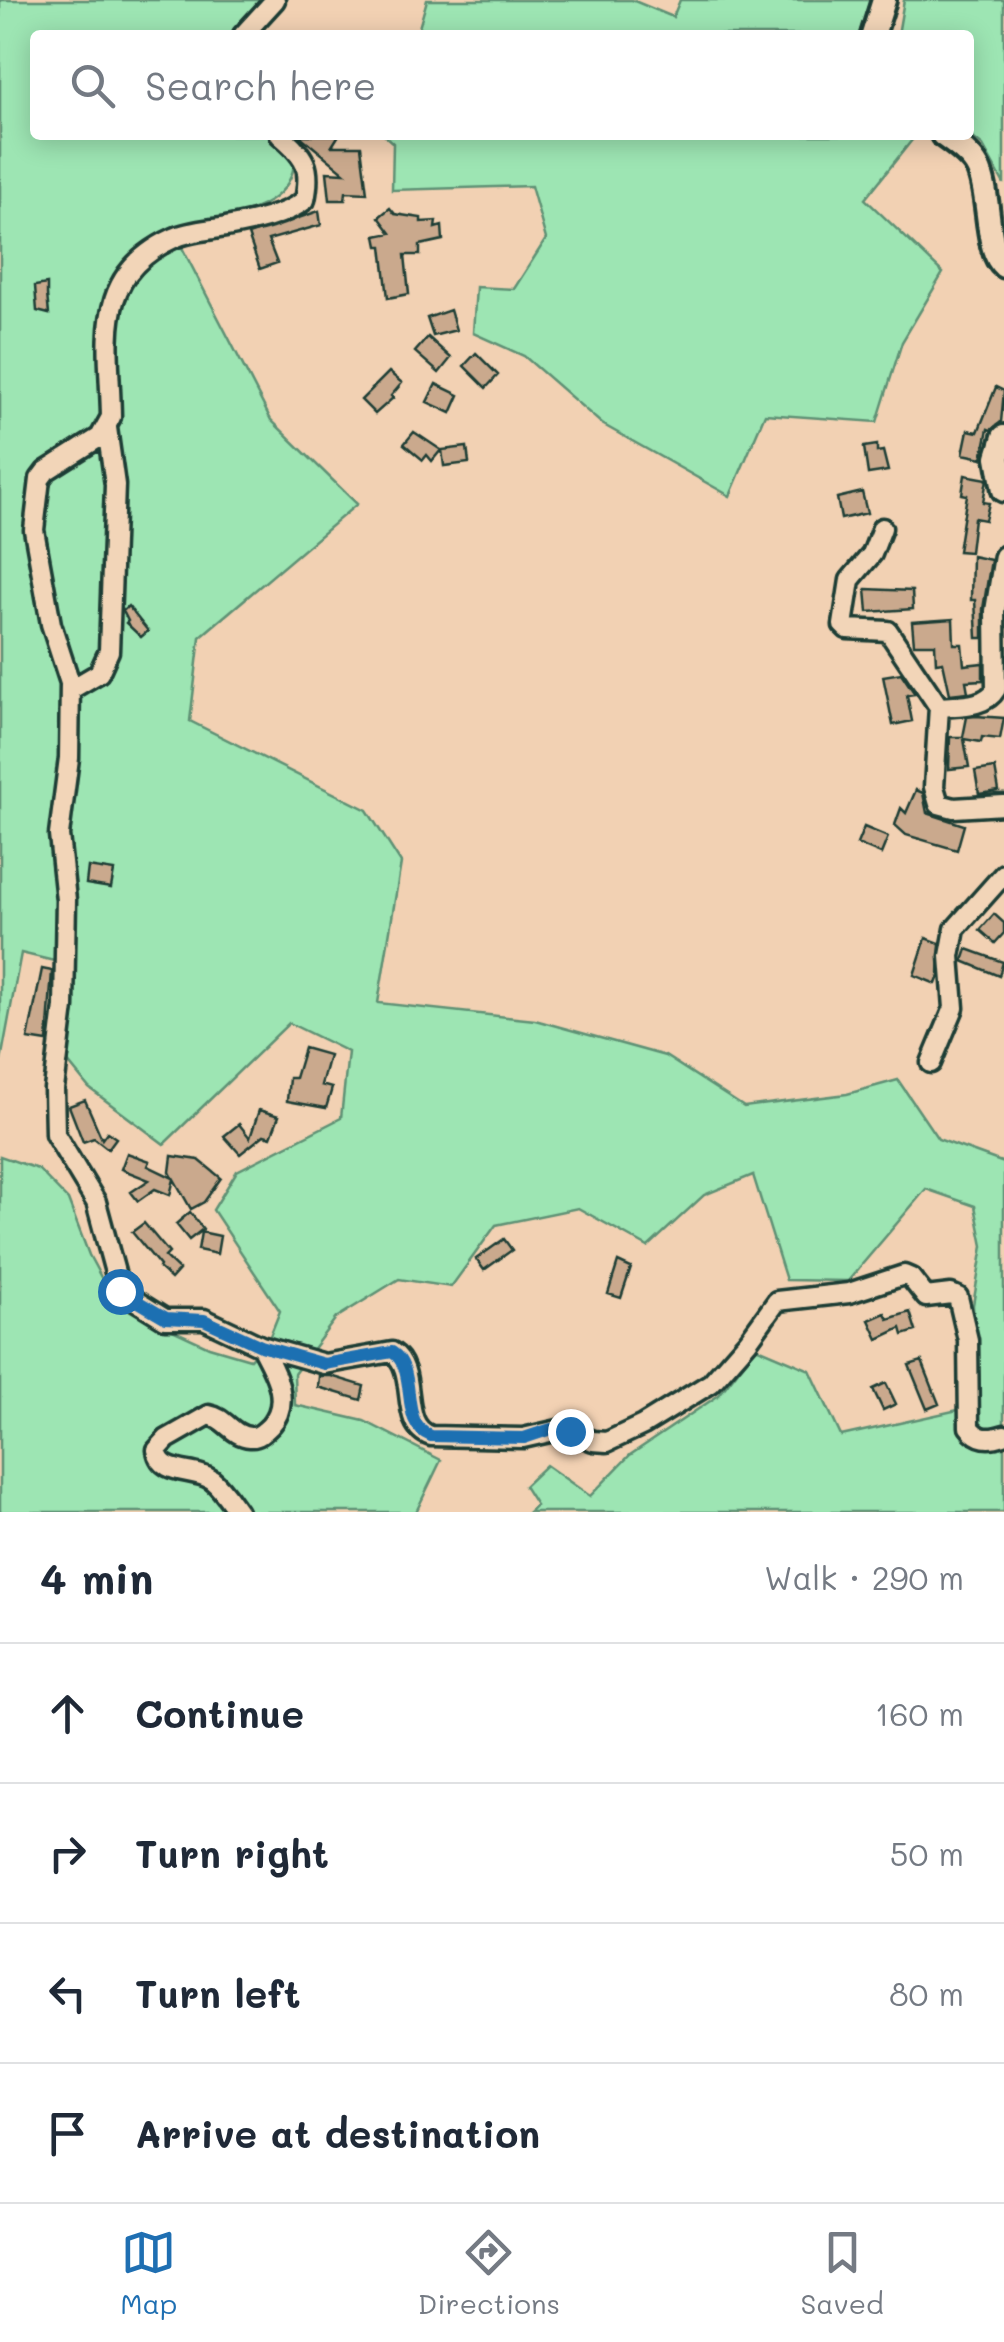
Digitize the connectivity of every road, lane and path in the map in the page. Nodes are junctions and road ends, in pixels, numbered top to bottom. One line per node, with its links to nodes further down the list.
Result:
1 (275, 0): 3 (street)
2 (884, 0): 4 (main road)
3 (248, 30)
4 (875, 30)
5 (286, 140): 8 (street)
6 (949, 140): 7 (main road)
7 (1004, 266)
8 (107, 428): 13 (street); 13 (street)
9 (1004, 437): 10 (main road)
10 (1004, 490)
11 (882, 528): 14 (street)
12 (1004, 556): 14 (street)
13 (70, 690): 18 (street)
14 (938, 707): 15 (street)
15 (1004, 804)
16 (1004, 874): 17 (street)
17 (931, 1063)
18 (261, 1346): 19 (street); 20 (street)
19 (1004, 1435)
20 (238, 1512)

